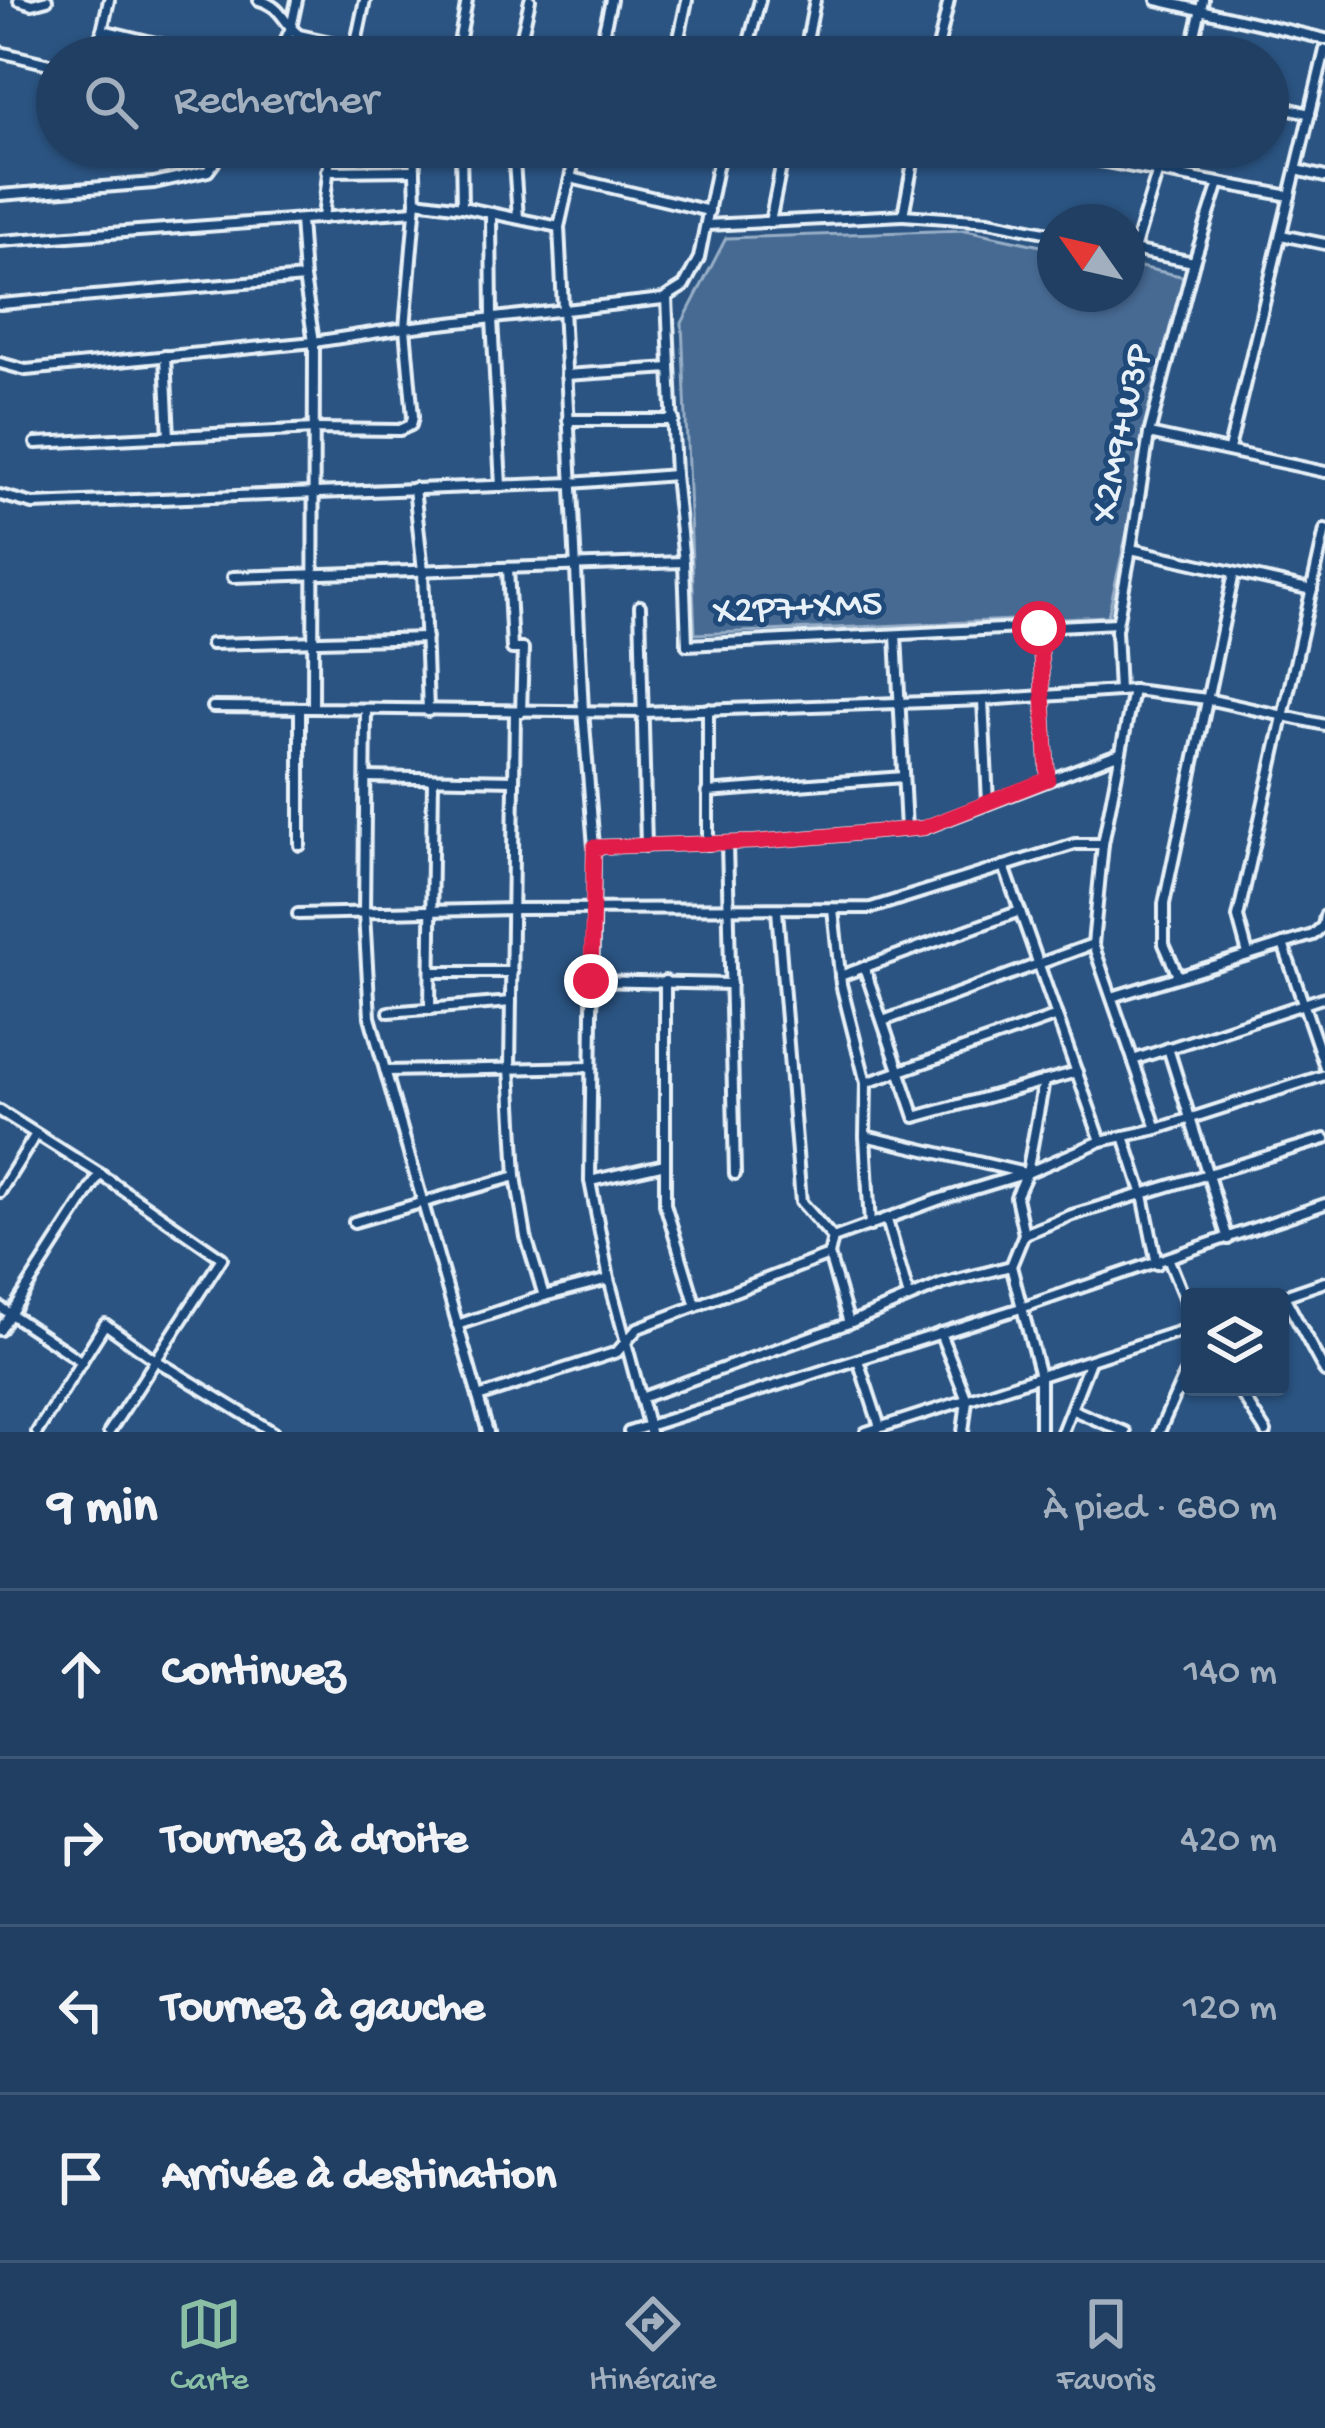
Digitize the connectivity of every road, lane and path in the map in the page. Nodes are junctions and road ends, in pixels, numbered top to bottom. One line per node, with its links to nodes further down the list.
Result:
1 (19, 0): 2 (street)
2 (47, 0)
3 (109, 0): 17 (street)
4 (260, 0): 16 (street)
5 (297, 0): 16 (street)
6 (365, 0): 22 (street)
7 (467, 0): 23 (street)
8 (530, 0): 24 (street)
9 (611, 0): 25 (street)
10 (687, 0): 26 (street)
11 (760, 0): 27 (street)
12 (815, 0): 28 (street)
13 (950, 0): 29 (street)
14 (1157, 0): 15 (street)
15 (1202, 5): 30 (street); 31 (street)
16 (291, 28): 20 (street); 21 (street)
17 (102, 30): 18 (street); 19 (street)
18 (101, 36)
19 (127, 36)
20 (287, 36)
21 (304, 36)
22 (358, 36)
23 (462, 36)
24 (522, 36)
25 (603, 36)
26 (679, 36)
27 (751, 36)
28 (808, 36)
29 (941, 36)
30 (1195, 36)
31 (1325, 39)
32 (1325, 50): 36 (street)
33 (0, 52): 34 (street)
34 (36, 61)
35 (1289, 108): 36 (street)
36 (1310, 113): 48 (street)
37 (210, 168): 54 (street)
38 (328, 168): 49 (street)
39 (461, 168): 57 (street)
40 (514, 168): 63 (street)
41 (573, 168): 52 (street)
42 (718, 168): 59 (street)
43 (781, 168): 65 (street)
44 (912, 168): 61 (street)
45 (1137, 168): 50 (street)
46 (1159, 168): 50 (street)
47 (415, 170): 49 (street); 56 (street)
48 (1297, 170): 51 (street); 55 (street)
49 (327, 171): 62 (street)
50 (1158, 172): 53 (street); 58 (street)
51 (1325, 177)
52 (571, 178): 59 (street); 67 (street)
53 (1219, 183): 55 (street); 73 (street, X2M9+W3P)
54 (0, 195)
55 (1290, 196): 69 (street)
56 (415, 206): 57 (street); 62 (street); 79 (street)
57 (462, 207): 60 (street)
58 (1145, 209)
59 (710, 211): 66 (street)
60 (491, 213): 63 (street); 78 (street)
61 (903, 215): 65 (street); 68 (street)
62 (323, 218): 64 (street)
63 (518, 218): 67 (street)
64 (300, 220): 70 (street); 74 (street)
65 (770, 222): 66 (street)
66 (707, 225): 75 (street)
67 (560, 227): 77 (street)
68 (1037, 230)
69 (1281, 235): 71 (street); 91 (street)
70 (0, 241)
71 (1325, 244)
72 (1145, 252): 73 (street)
73 (1194, 262): 88 (street, X2M9+W3P)
74 (304, 278): 76 (street); 80 (street)
75 (668, 296): 77 (street); 83 (street, X2P7+XM5)
76 (0, 304)
77 (563, 311): 78 (street); 84 (street)
78 (492, 319): 79 (street); 95 (street)
79 (405, 328): 80 (street); 87 (street)
80 (314, 342): 81 (street); 87 (street)
81 (165, 356): 82 (street); 89 (street)
82 (0, 363)
83 (670, 368): 84 (street); 86 (street, X2P7+XM5)
84 (566, 375): 85 (street)
85 (568, 420): 86 (street); 94 (street)
86 (674, 420): 93 (street, X2P7+XM5)
87 (314, 430): 89 (street); 97 (street)
88 (1149, 434): 91 (street); 100 (street, X2M9+W3P)
89 (169, 437): 90 (street)
90 (36, 443)
91 (1229, 449): 92 (street)
92 (1325, 472)
93 (675, 475): 94 (street); 101 (street, X2P7+XM5)
94 (572, 483): 95 (street); 102 (street)
95 (501, 486): 96 (street)
96 (413, 488): 97 (street); 104 (street)
97 (314, 491): 98 (street); 106 (street)
98 (0, 495)
99 (1325, 530): 108 (street)
100 (1131, 549): 105 (street); 110 (street, X2M9+W3P)
101 (684, 562): 102 (street); 112 (street, X2P7+XM5)
102 (576, 566): 103 (street); 128 (street)
103 (508, 568): 104 (street); 129 (street)
104 (423, 571): 106 (street); 113 (street)
105 (1234, 573): 108 (street); 119 (street)
106 (314, 574): 107 (street); 114 (street)
107 (233, 577)
108 (1312, 590): 131 (street)
109 (640, 607): 130 (street)
110 (1118, 623): 111 (street, X2P7+XM5); 117 (street, X2M9+W3P)
111 (1039, 628): 112 (street, X2P7+XM5); 118 (street)
112 (896, 635): 121 (street)
113 (426, 638): 114 (street); 127 (street)
114 (313, 639): 115 (street); 124 (street)
115 (211, 644)
116 (1133, 690): 117 (street); 119 (street); 133 (street)
117 (1119, 691): 118 (street)
118 (1043, 696): 120 (street); 137 (street)
119 (1207, 699): 131 (street); 167 (street)
120 (983, 700): 121 (street); 140 (street)
121 (899, 702): 126 (street); 135 (street)
122 (213, 707): 123 (street)
123 (300, 708): 124 (street); 145 (street)
124 (313, 708): 125 (street)
125 (366, 709): 127 (street); 134 (street)
126 (708, 709): 130 (street); 139 (street)
127 (428, 711): 129 (street)
128 (583, 711): 129 (street); 130 (street); 147 (street)
129 (518, 712): 138 (street)
130 (644, 712): 146 (street)
131 (1285, 716): 132 (street); 161 (street)
132 (1325, 724)
133 (1120, 753): 137 (street); 144 (street)
134 (366, 777): 136 (street); 157 (street)
135 (903, 777): 139 (street); 141 (street)
136 (434, 778): 138 (street); 155 (street)
137 (1048, 779): 140 (street)
138 (514, 780): 150 (street)
139 (707, 792): 143 (street)
140 (988, 803): 141 (street)
141 (906, 830): 142 (street)
142 (727, 843): 143 (street); 149 (street)
143 (708, 844): 146 (street)
144 (1103, 844): 148 (street); 160 (street)
145 (299, 845)
146 (646, 846): 147 (street)
147 (594, 847): 152 (street)
148 (1004, 866): 151 (street); 154 (street)
149 (727, 908): 152 (street); 153 (street); 170 (street)
150 (513, 909): 152 (street); 155 (street); 165 (street)
151 (833, 909): 153 (street); 166 (street)
152 (593, 910): 168 (street)
153 (777, 910): 212 (street)
154 (1020, 911): 162 (street); 163 (street)
155 (431, 912): 157 (street); 164 (street)
156 (298, 914): 157 (street)
157 (364, 914): 183 (street)
158 (1325, 920): 159 (street)
159 (1283, 943): 161 (street); 174 (street)
160 (1094, 944): 162 (street); 171 (street)
161 (1248, 954): 167 (street)
162 (1039, 964): 177 (street); 178 (street)
163 (864, 967): 166 (street); 178 (street)
164 (430, 972): 165 (street); 175 (street)
165 (512, 972): 173 (street)
166 (840, 976): 188 (street)
167 (1178, 976): 171 (street)
168 (591, 981): 169 (street); 181 (street)
169 (664, 981): 170 (street); 197 (street)
170 (731, 984): 200 (street)
171 (1112, 997): 180 (street)
172 (1325, 997): 174 (street)
173 (512, 1002): 175 (street); 182 (street)
174 (1304, 1004): 179 (street); 185 (street)
175 (430, 1009): 176 (street)
176 (389, 1012)
177 (1057, 1016): 184 (street); 186 (street)
178 (883, 1021): 184 (street)
179 (1168, 1048): 180 (street); 190 (street)
180 (1133, 1060): 191 (street)
181 (591, 1066): 182 (street); 203 (street)
182 (510, 1068): 183 (street); 202 (street)
183 (387, 1071): 206 (street)
184 (901, 1071): 187 (street); 188 (street)
185 (1325, 1071): 190 (street)
186 (1077, 1072): 187 (street); 196 (street)
187 (1044, 1081): 198 (street)
188 (866, 1083): 193 (street)
189 (0, 1111): 192 (street)
190 (1190, 1118): 191 (street); 201 (street)
191 (1156, 1129): 194 (street)
192 (36, 1134): 199 (street); 204 (street)
193 (865, 1136): 198 (street); 210 (street)
194 (1124, 1136): 196 (street); 205 (street)
195 (1325, 1138): 201 (street)
196 (1101, 1141): 198 (street)
197 (664, 1164): 203 (street); 225 (street)
198 (1027, 1173): 208 (street); 211 (street)
199 (100, 1174): 228 (street); 235 (street)
200 (734, 1174)
201 (1209, 1174): 205 (street); 213 (street)
202 (516, 1176): 206 (street); 222 (street)
203 (590, 1181): 218 (street)
204 (0, 1192)
205 (1143, 1195): 211 (street); 216 (street)
206 (424, 1204): 209 (street); 230 (street)
207 (1325, 1204): 213 (street)
208 (886, 1220): 210 (street); 223 (street)
209 (354, 1222)
210 (869, 1226): 212 (street)
211 (1024, 1234): 217 (street)
212 (833, 1238): 214 (street)
213 (1228, 1239): 215 (street)
214 (830, 1255): 225 (street); 229 (street)
215 (1169, 1260): 216 (street); 220 (street)
216 (1157, 1264): 226 (street)
217 (1011, 1266): 223 (street); 226 (street)
218 (609, 1279): 222 (street); 234 (street)
219 (1325, 1282): 221 (street)
220 (1181, 1290)
221 (1289, 1295)
222 (544, 1296): 230 (street)
223 (909, 1298): 229 (street)
224 (0, 1306): 228 (street)
225 (697, 1306): 234 (street)
226 (1024, 1307): 233 (street); 240 (street)
227 (1289, 1309): 239 (street)
228 (11, 1313): 231 (street); 238 (street)
229 (849, 1324): 244 (street)
230 (457, 1325): 243 (street)
231 (0, 1330)
232 (1181, 1331): 237 (street)
233 (940, 1333): 236 (street); 245 (street)
234 (626, 1343): 243 (street); 244 (street)
235 (154, 1359): 238 (street); 249 (street); 251 (street)
236 (858, 1360): 247 (street); 248 (street)
237 (1091, 1360): 240 (street); 246 (street)
238 (82, 1362): 250 (street)
239 (1325, 1372)
240 (1040, 1376): 245 (street); 256 (street)
241 (1181, 1382): 259 (street)
242 (1243, 1396): 260 (street)
243 (478, 1397): 252 (street)
244 (641, 1398): 248 (street)
245 (967, 1400): 247 (street); 255 (street)
246 (1073, 1410): 257 (street); 258 (street)
247 (880, 1427): 254 (street)
248 (649, 1429): 253 (street)
249 (114, 1430)
250 (37, 1432)
251 (273, 1432)
252 (488, 1432)
253 (629, 1432)
254 (866, 1432)
255 (963, 1432)
256 (1040, 1432)
257 (1062, 1432)
258 (1125, 1432)
259 (1159, 1432)
260 (1266, 1432)

